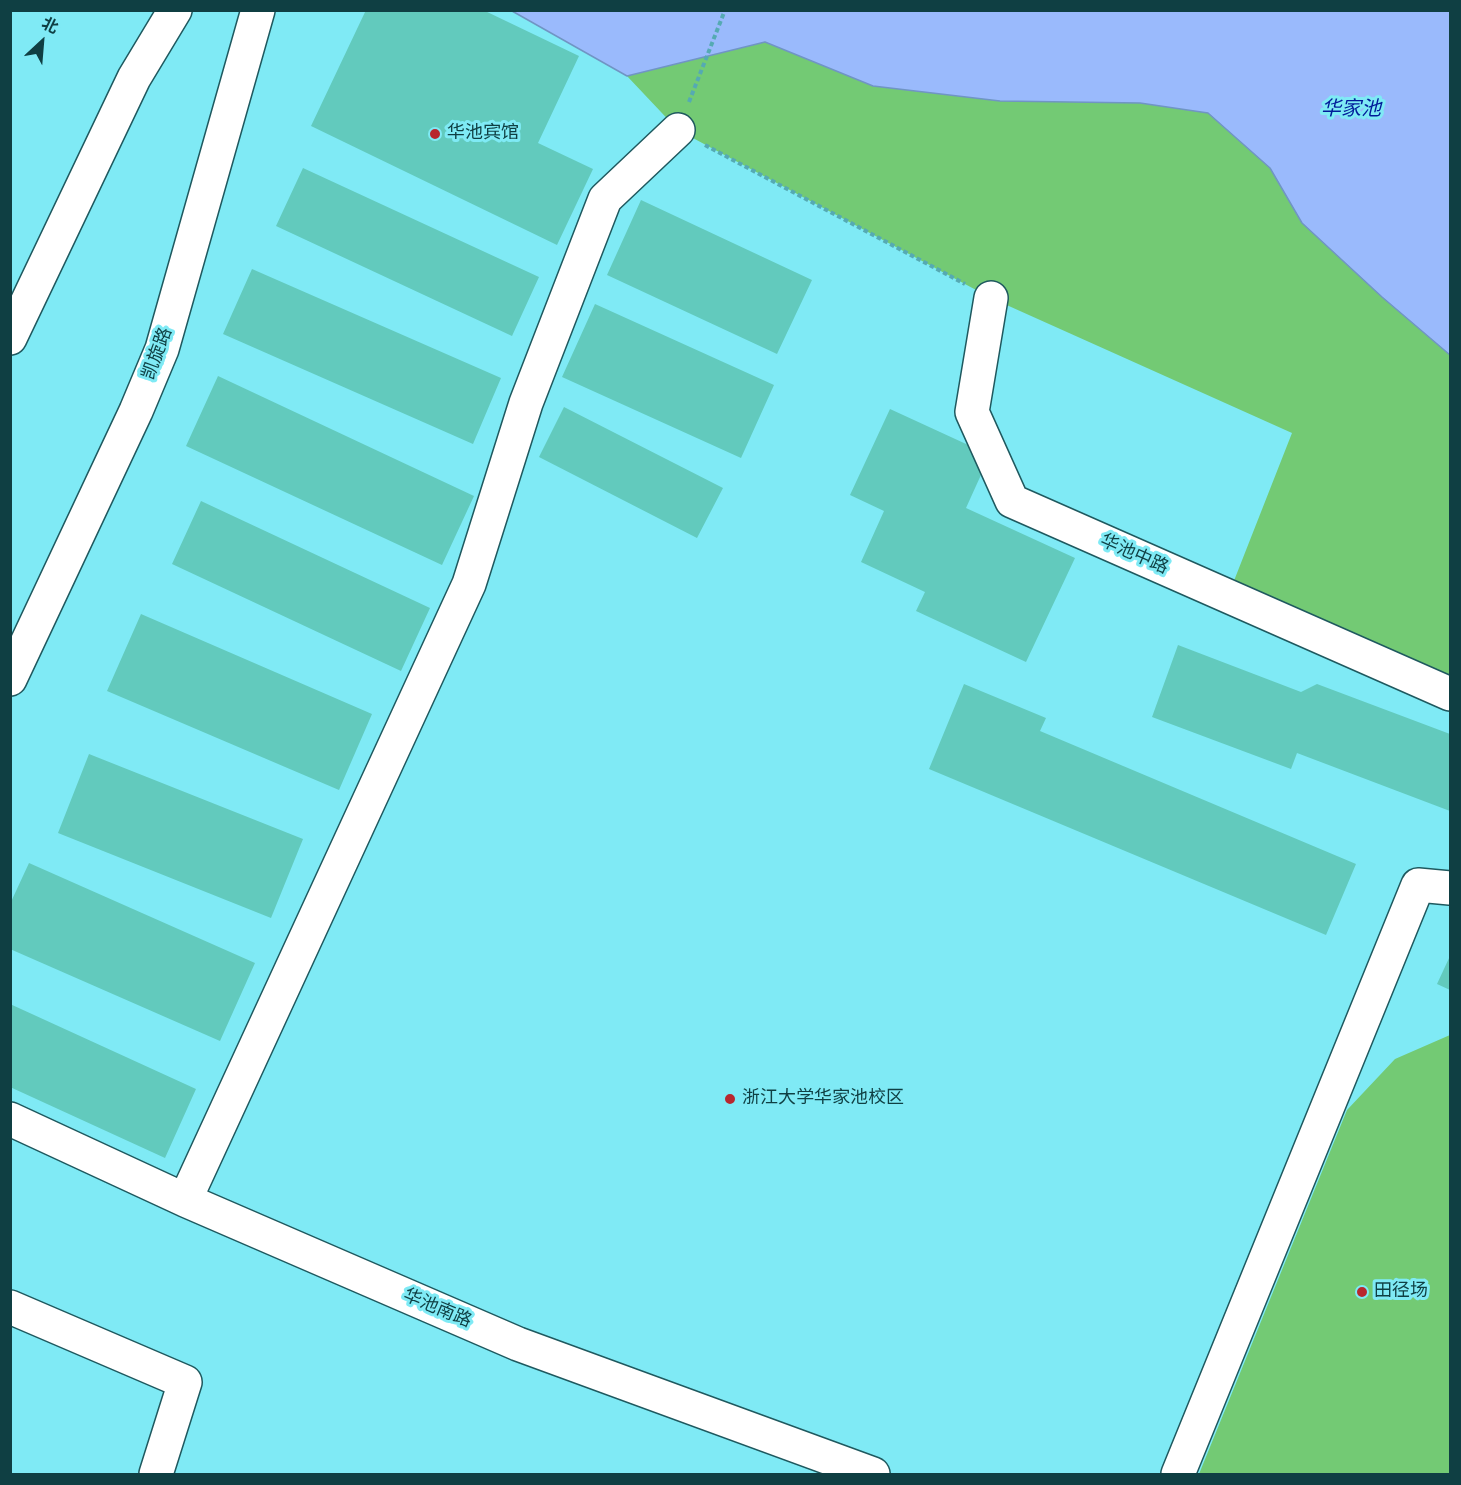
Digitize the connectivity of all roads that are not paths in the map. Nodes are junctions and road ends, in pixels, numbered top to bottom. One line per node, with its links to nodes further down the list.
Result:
1 (175, 10): 5 (street)
2 (258, 10): 6 (street, 凯旋路)
3 (678, 130): 10 (street)
4 (991, 298): 7 (street, 华池中路)
5 (10, 338)
6 (10, 679)
7 (1450, 694)
8 (1450, 888): 14 (street)
9 (10, 1119): 10 (street, 华池南路)
10 (185, 1200): 13 (street, 华池南路)
11 (10, 1307): 12 (street)
12 (156, 1474)
13 (873, 1474)
14 (1178, 1474)

